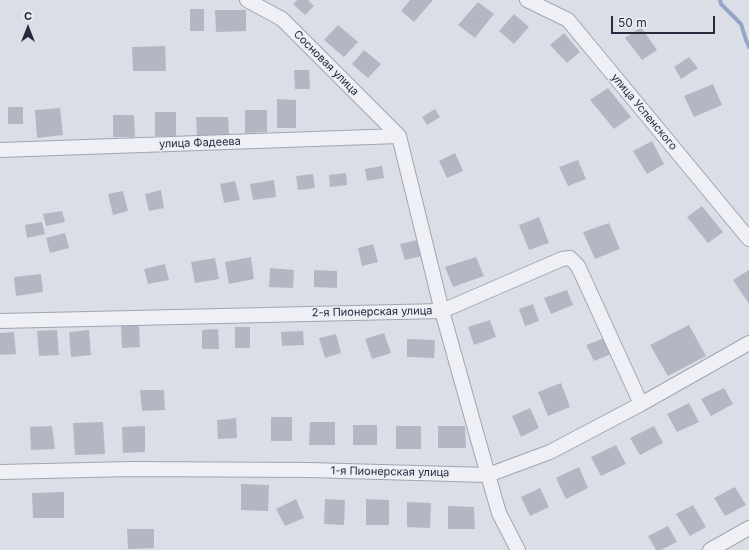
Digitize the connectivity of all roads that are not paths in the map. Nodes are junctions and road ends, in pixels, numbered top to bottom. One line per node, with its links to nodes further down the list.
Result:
1 (246, 0): 3 (street, Сосновая улица)
2 (527, 0): 5 (street, улица Успенского)
3 (399, 136): 4 (street, улица Фадеева); 6 (street)
4 (0, 150)
5 (749, 239)
6 (442, 311): 7 (street, 2-я Пионерская улица); 9 (street, 2-я Пионерская улица); 11 (street)
7 (0, 321)
8 (749, 343): 9 (street, 1-я Пионерская улица)
9 (641, 404): 11 (street, 1-я Пионерская улица)
10 (0, 472): 11 (street, 1-я Пионерская улица)
11 (488, 475): 13 (street)
12 (749, 528): 14 (street)
13 (518, 550)
14 (710, 550)

